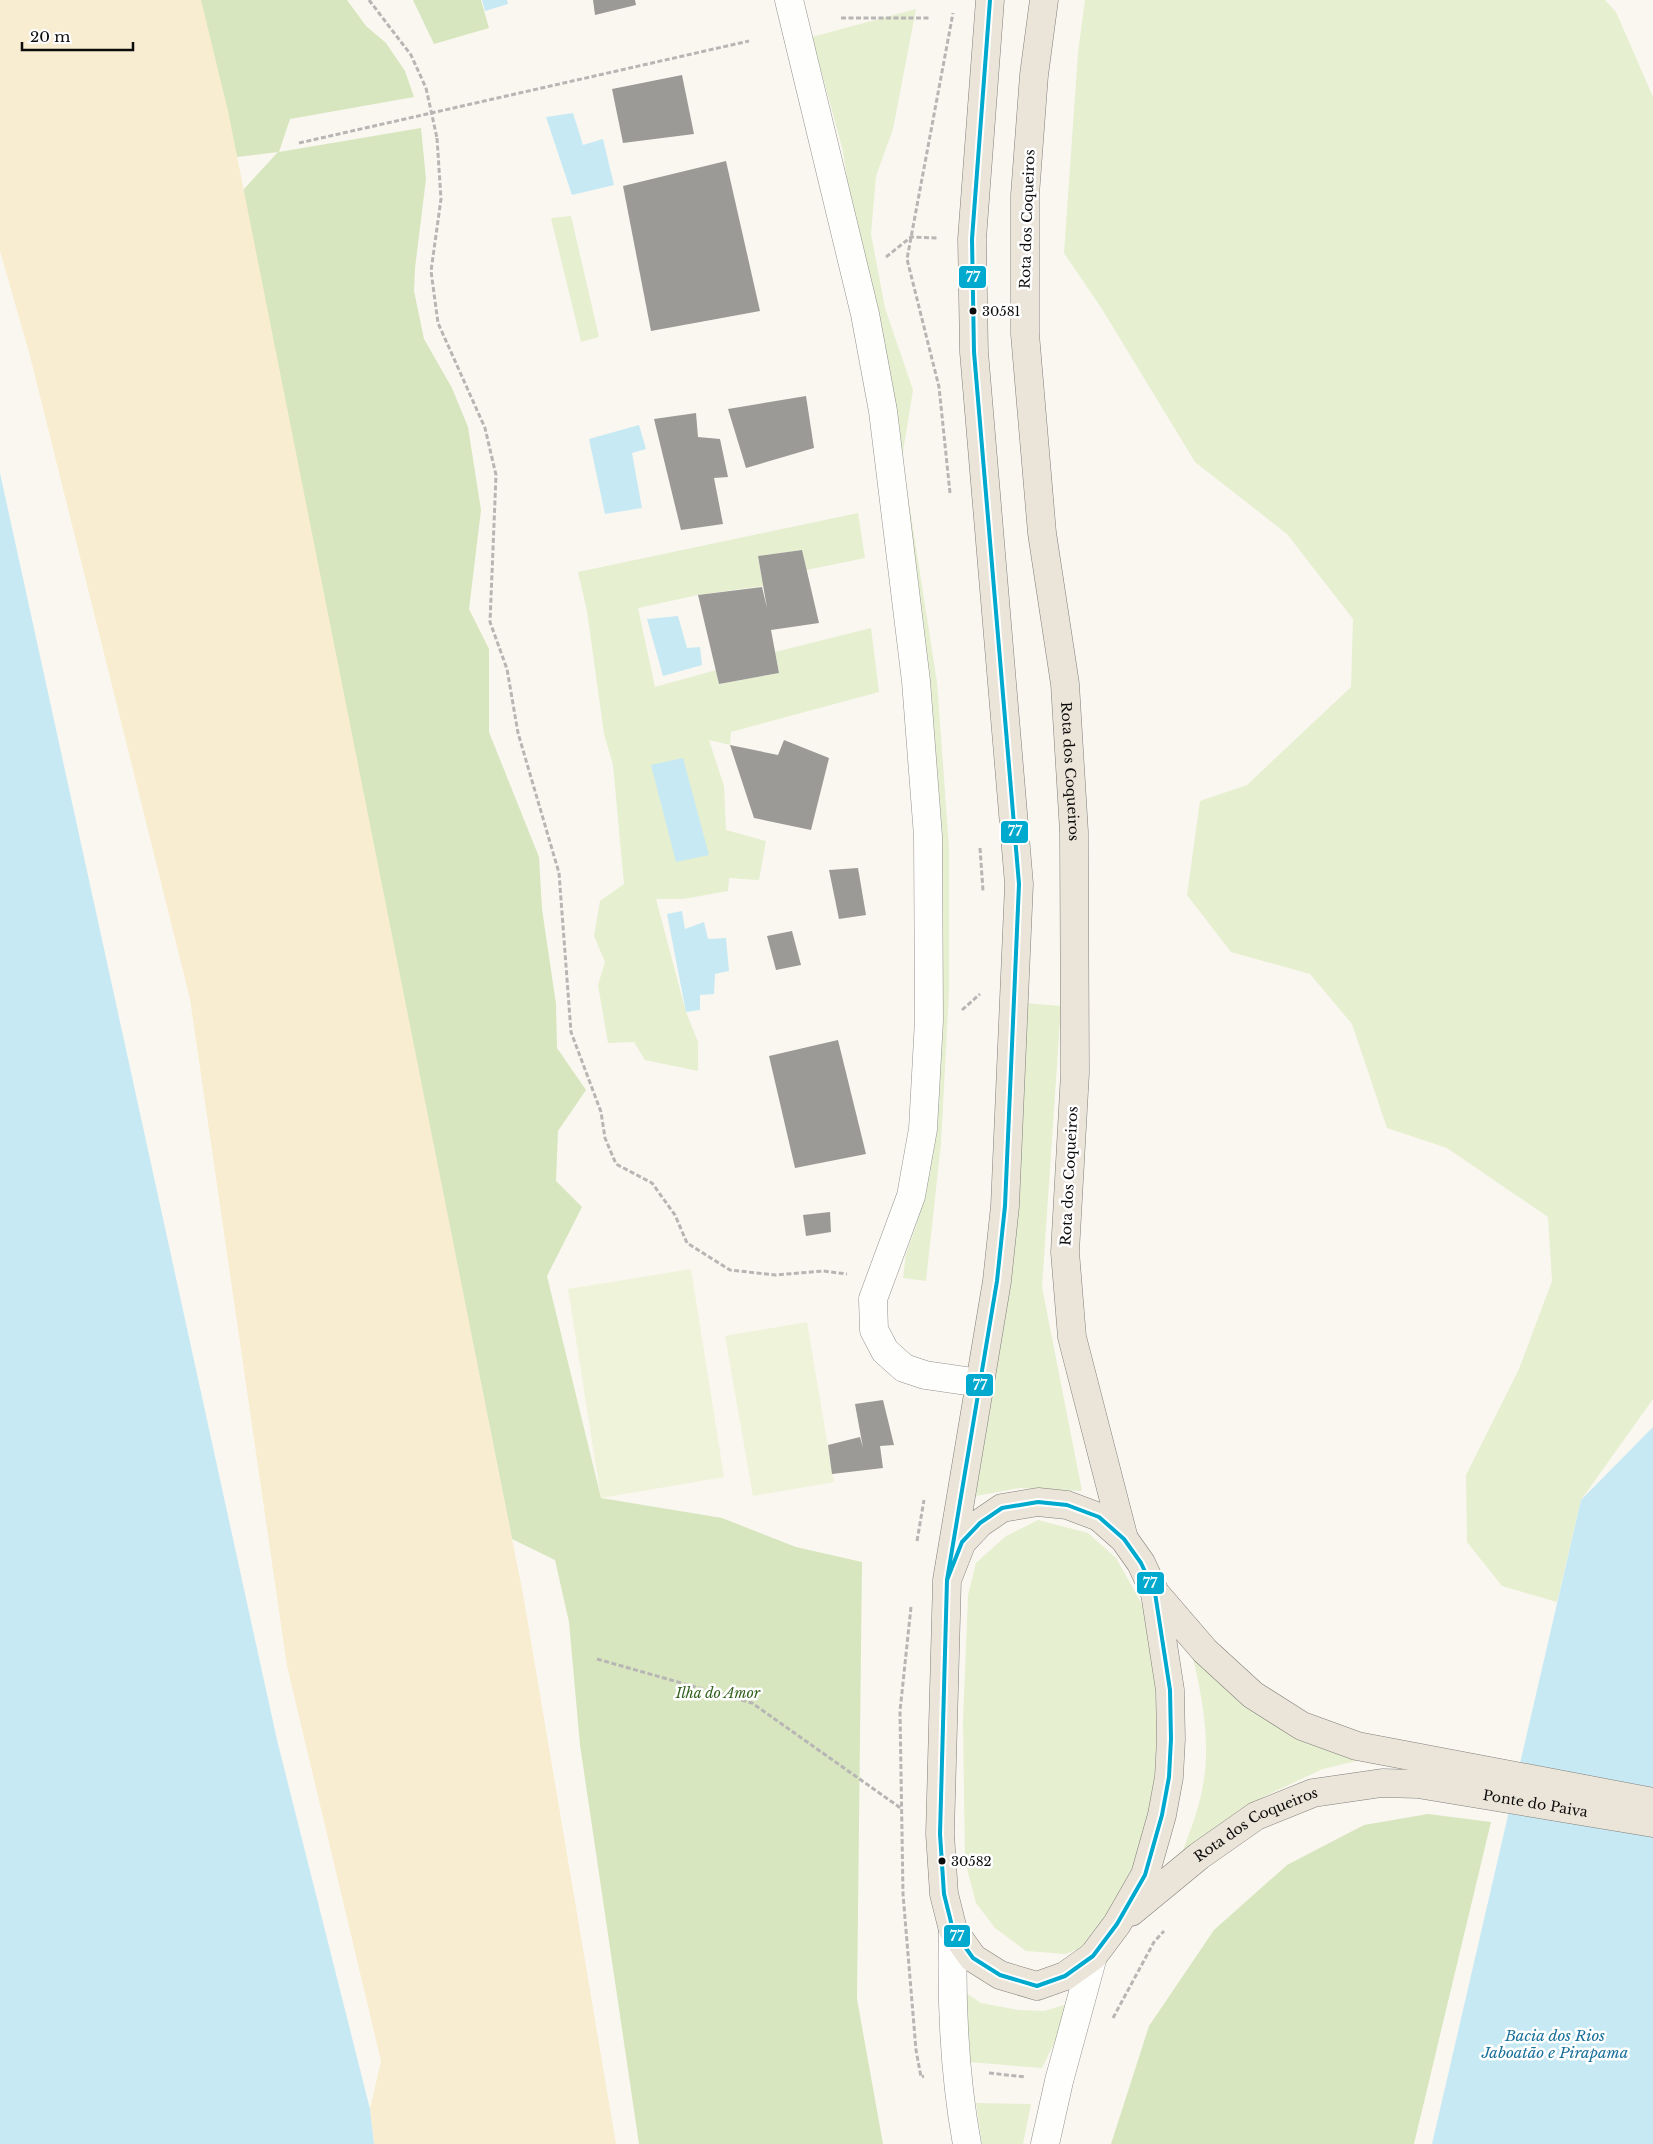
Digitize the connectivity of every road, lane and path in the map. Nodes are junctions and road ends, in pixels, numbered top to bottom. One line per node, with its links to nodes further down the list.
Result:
1 (368, 0): 11 (path, bridge)
2 (789, 0): 11 (street)
3 (990, 0): 9 (main road, Rota dos Coqueiros)
4 (1044, 0): 13 (main road, Rota dos Coqueiros)
5 (840, 18): 6 (path)
6 (928, 18)
7 (749, 41): 8 (path)
8 (299, 143)
9 (972, 239): 10 (path); 12 (main road, Rota dos Coqueiros)
10 (886, 257)
11 (880, 1277): 12 (street)
12 (980, 1383): 14 (main road, Rota dos Coqueiros)
13 (1124, 1539): 14 (main road, Rota dos Coqueiros); 15 (main road, Rota dos Coqueiros)
14 (947, 1580): 22 (main road, Rota dos Coqueiros)
15 (1154, 1593): 17 (main road, Rota dos Coqueiros); 21 (main road, Rota dos Coqueiros)
16 (597, 1659): 19 (path)
17 (1422, 1772): 18 (main road, Ponte do Paiva); 20 (main road, Ponte do Paiva); 21 (main road, Rota dos Coqueiros)
18 (1653, 1802)
19 (902, 1809)
20 (1653, 1823)
21 (1117, 1924): 23 (main road, Rota dos Coqueiros)
22 (952, 1930): 23 (main road, Rota dos Coqueiros); 24 (street)
23 (1094, 1956): 25 (street)
24 (967, 2144)
25 (1045, 2144)

